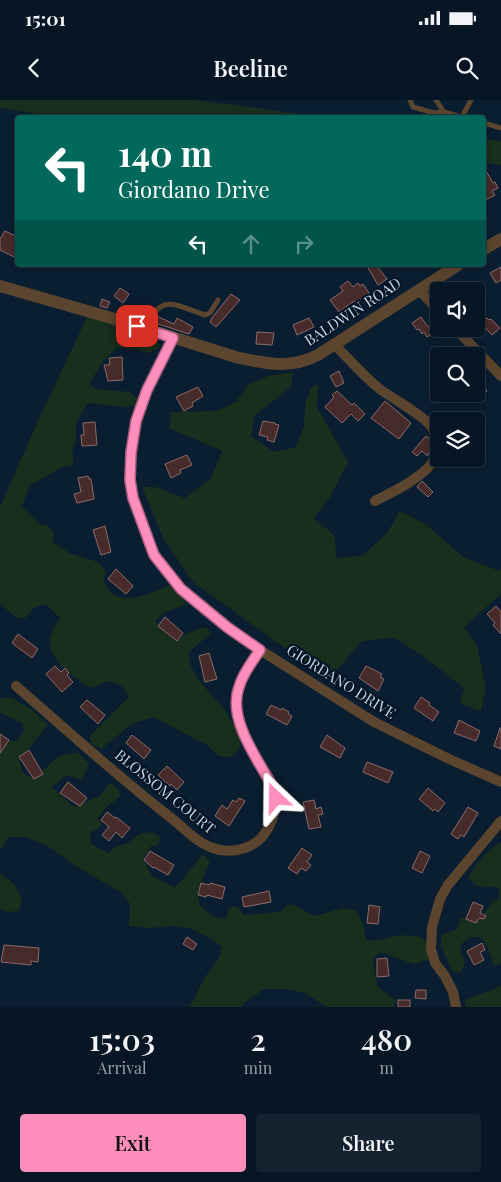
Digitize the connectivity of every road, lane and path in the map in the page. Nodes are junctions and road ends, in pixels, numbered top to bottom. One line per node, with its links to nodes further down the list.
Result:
1 (410, 100): 4 (lane)
2 (436, 100): 4 (lane)
3 (471, 100): 6 (lane)
4 (444, 112): 5 (lane)
5 (455, 115)
6 (464, 115)
7 (486, 124): 8 (lane)
8 (501, 128)
9 (501, 239): 10 (street)
10 (486, 248)
11 (455, 267): 13 (street, BALDWIN ROAD)
12 (0, 286): 16 (street, BALDWIN ROAD)
13 (418, 290): 15 (street); 19 (street, BALDWIN ROAD)
14 (218, 300): 16 (lane)
15 (430, 301)
16 (144, 328): 18 (street, BALDWIN ROAD)
17 (464, 337): 20 (street)
18 (173, 338): 19 (street, BALDWIN ROAD); 22 (street, GIORDANO DRIVE)
19 (334, 344): 21 (street)
20 (501, 376)
21 (375, 501)
22 (260, 650): 23 (street, BLOSSOM COURT); 24 (street, GIORDANO DRIVE)
23 (16, 686)
24 (501, 782)
25 (501, 821): 26 (street)
26 (456, 1007)

